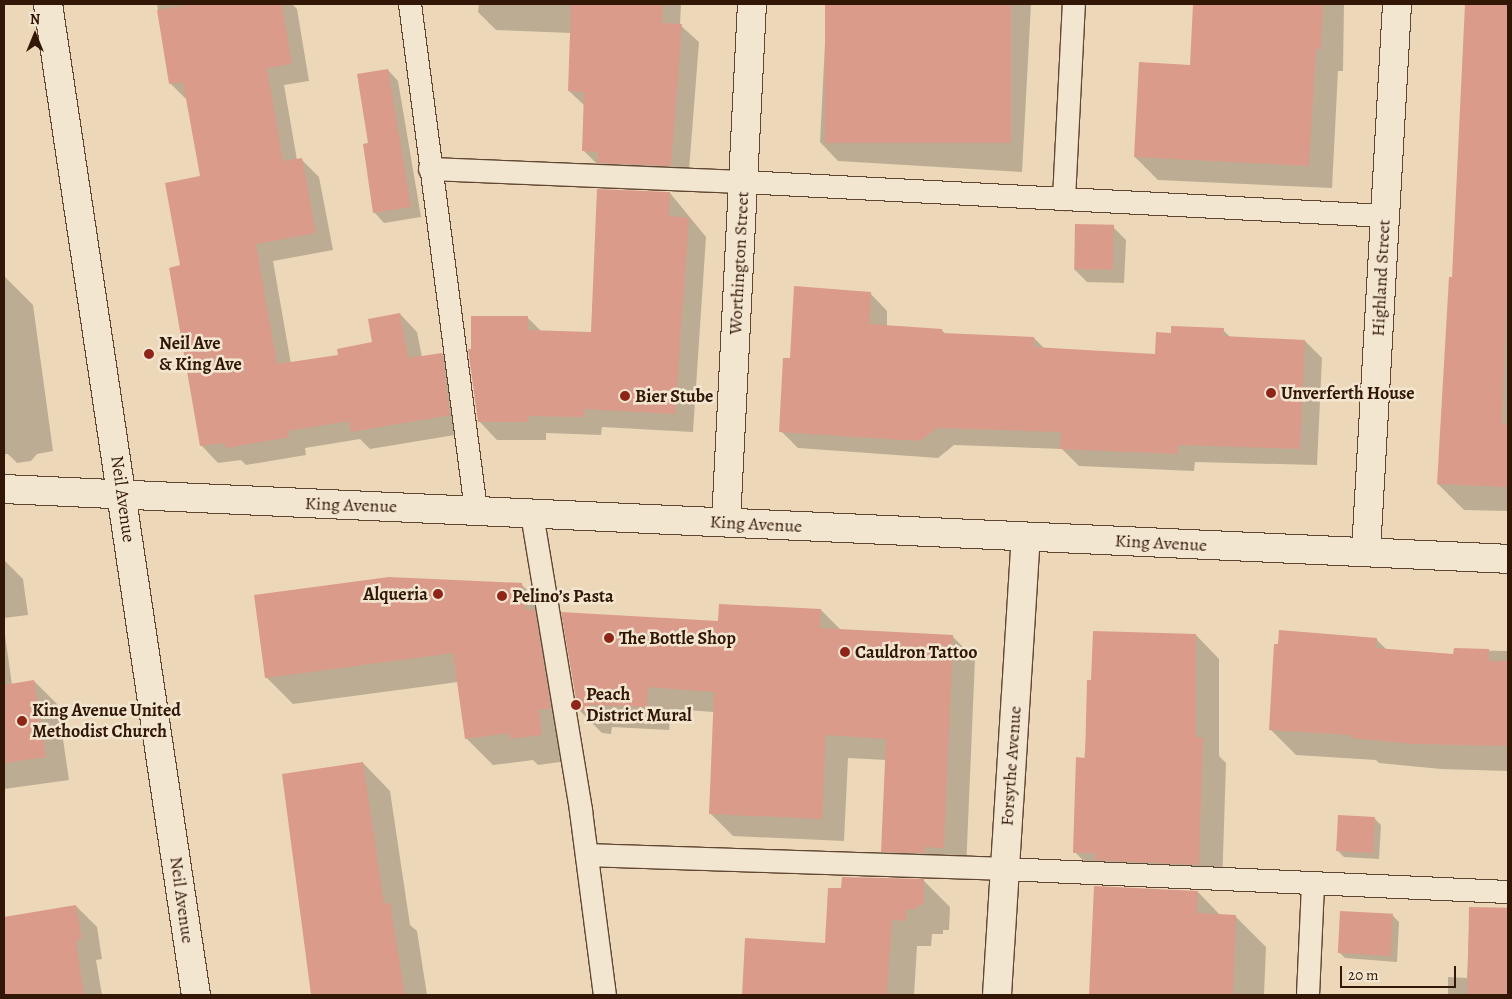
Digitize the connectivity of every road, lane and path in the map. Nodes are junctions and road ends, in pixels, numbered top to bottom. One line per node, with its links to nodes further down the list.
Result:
1 (48, 4): 11 (street, Neil Avenue)
2 (410, 4): 6 (lane)
3 (752, 4): 7 (street, Worthington Street)
4 (1074, 4): 8 (lane)
5 (1397, 4): 9 (street, Highland Street)
6 (430, 169): 7 (lane); 12 (lane)
7 (744, 182): 8 (lane); 14 (street, Worthington Street)
8 (1064, 199): 9 (lane)
9 (1385, 216): 16 (street, Highland Street)
10 (4, 489): 11 (street, King Avenue)
11 (122, 493): 12 (street, King Avenue); 22 (street, Neil Avenue)
12 (476, 510): 13 (street, King Avenue)
13 (532, 514): 14 (street, King Avenue); 18 (lane)
14 (726, 522): 15 (street, King Avenue)
15 (1026, 537): 16 (street, King Avenue); 19 (street, Forsythe Avenue)
16 (1366, 552): 17 (street, King Avenue)
17 (1508, 559)
18 (588, 855): 19 (lane); 23 (lane)
19 (1005, 869): 20 (lane); 24 (street, Forsythe Avenue)
20 (1313, 883): 21 (lane); 25 (lane)
21 (1508, 892)
22 (196, 995)
23 (605, 995)
24 (997, 995)
25 (1308, 995)

